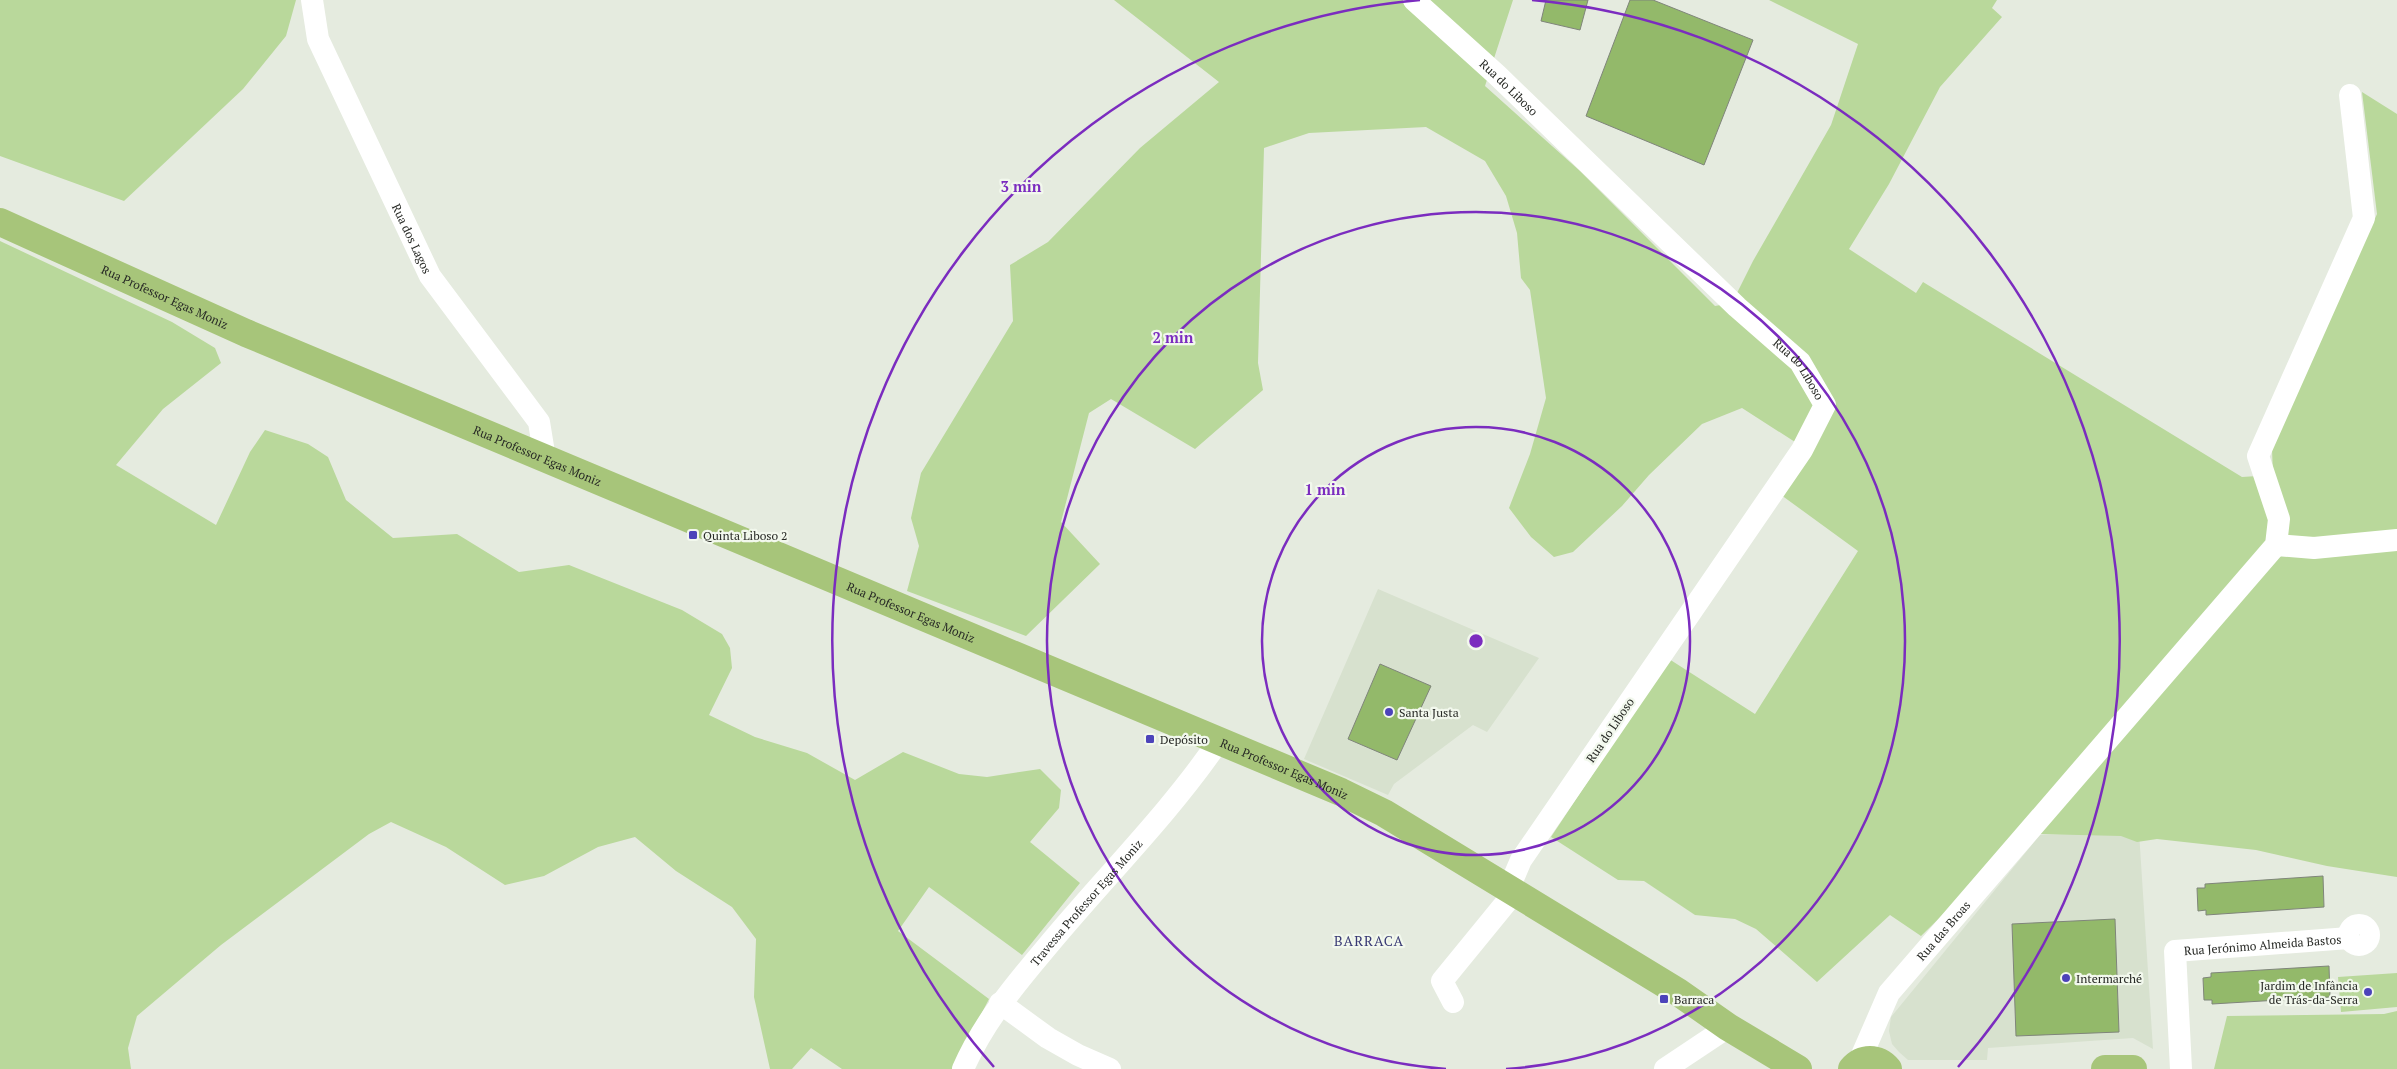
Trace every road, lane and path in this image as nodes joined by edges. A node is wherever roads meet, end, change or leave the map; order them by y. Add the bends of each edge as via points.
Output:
1 (312, 0) edge
2 (1414, 0) edge
3 (2350, 95) dead end
4 (0, 222) edge
5 (545, 459) junction
6 (2397, 540) edge
7 (2276, 545) junction
8 (1218, 742) junction
9 (1509, 888) junction
10 (2349, 938) dead end
11 (1453, 1002) dead end
12 (1000, 1003) junction
13 (1728, 1027) junction
14 (1873, 1028) junction
15 (1798, 1067) edge
16 (1851, 1067) edge
17 (1888, 1068) edge
18 (963, 1069) edge
19 (1110, 1069) edge
20 (1665, 1069) edge
21 (2105, 1069) edge
22 (2133, 1069) edge
23 (2181, 1069) edge

1 - 5 street, Rua dos Lagos via 318,39 430,276 538,422
2 - 9 street, Rua do Liboso via 1497,75 1737,307 1800,362 1825,405 1802,450 1521,860
3 - 7 street via 2364,218 2258,456 2279,519
4 - 5 main road, Rua Professor Egas Moniz via 246,333
5 - 8 main road, Rua Professor Egas Moniz
6 - 7 street via 2314,548
7 - 14 street, Rua das Broas via 1890,993
8 - 9 main road, Rua Professor Egas Moniz via 1384,813
8 - 12 street, Travessa Professor Egas Moniz via 1195,776
9 - 11 street via 1509,899 1442,981
9 - 13 main road, Rua Professor Egas Moniz via 1678,992
10 - 23 street, Rua Jerónimo Almeida Bastos via 2175,951
12 - 18 street, Travessa Professor Egas Moniz
12 - 19 street via 1048,1038
13 - 15 main road, Rua Professor Egas Moniz
13 - 20 street
14 - 16 street, Rua das Broas
14 - 17 street via 1874,1041
16 - 17 main road via 1873,1060
21 - 22 main road

